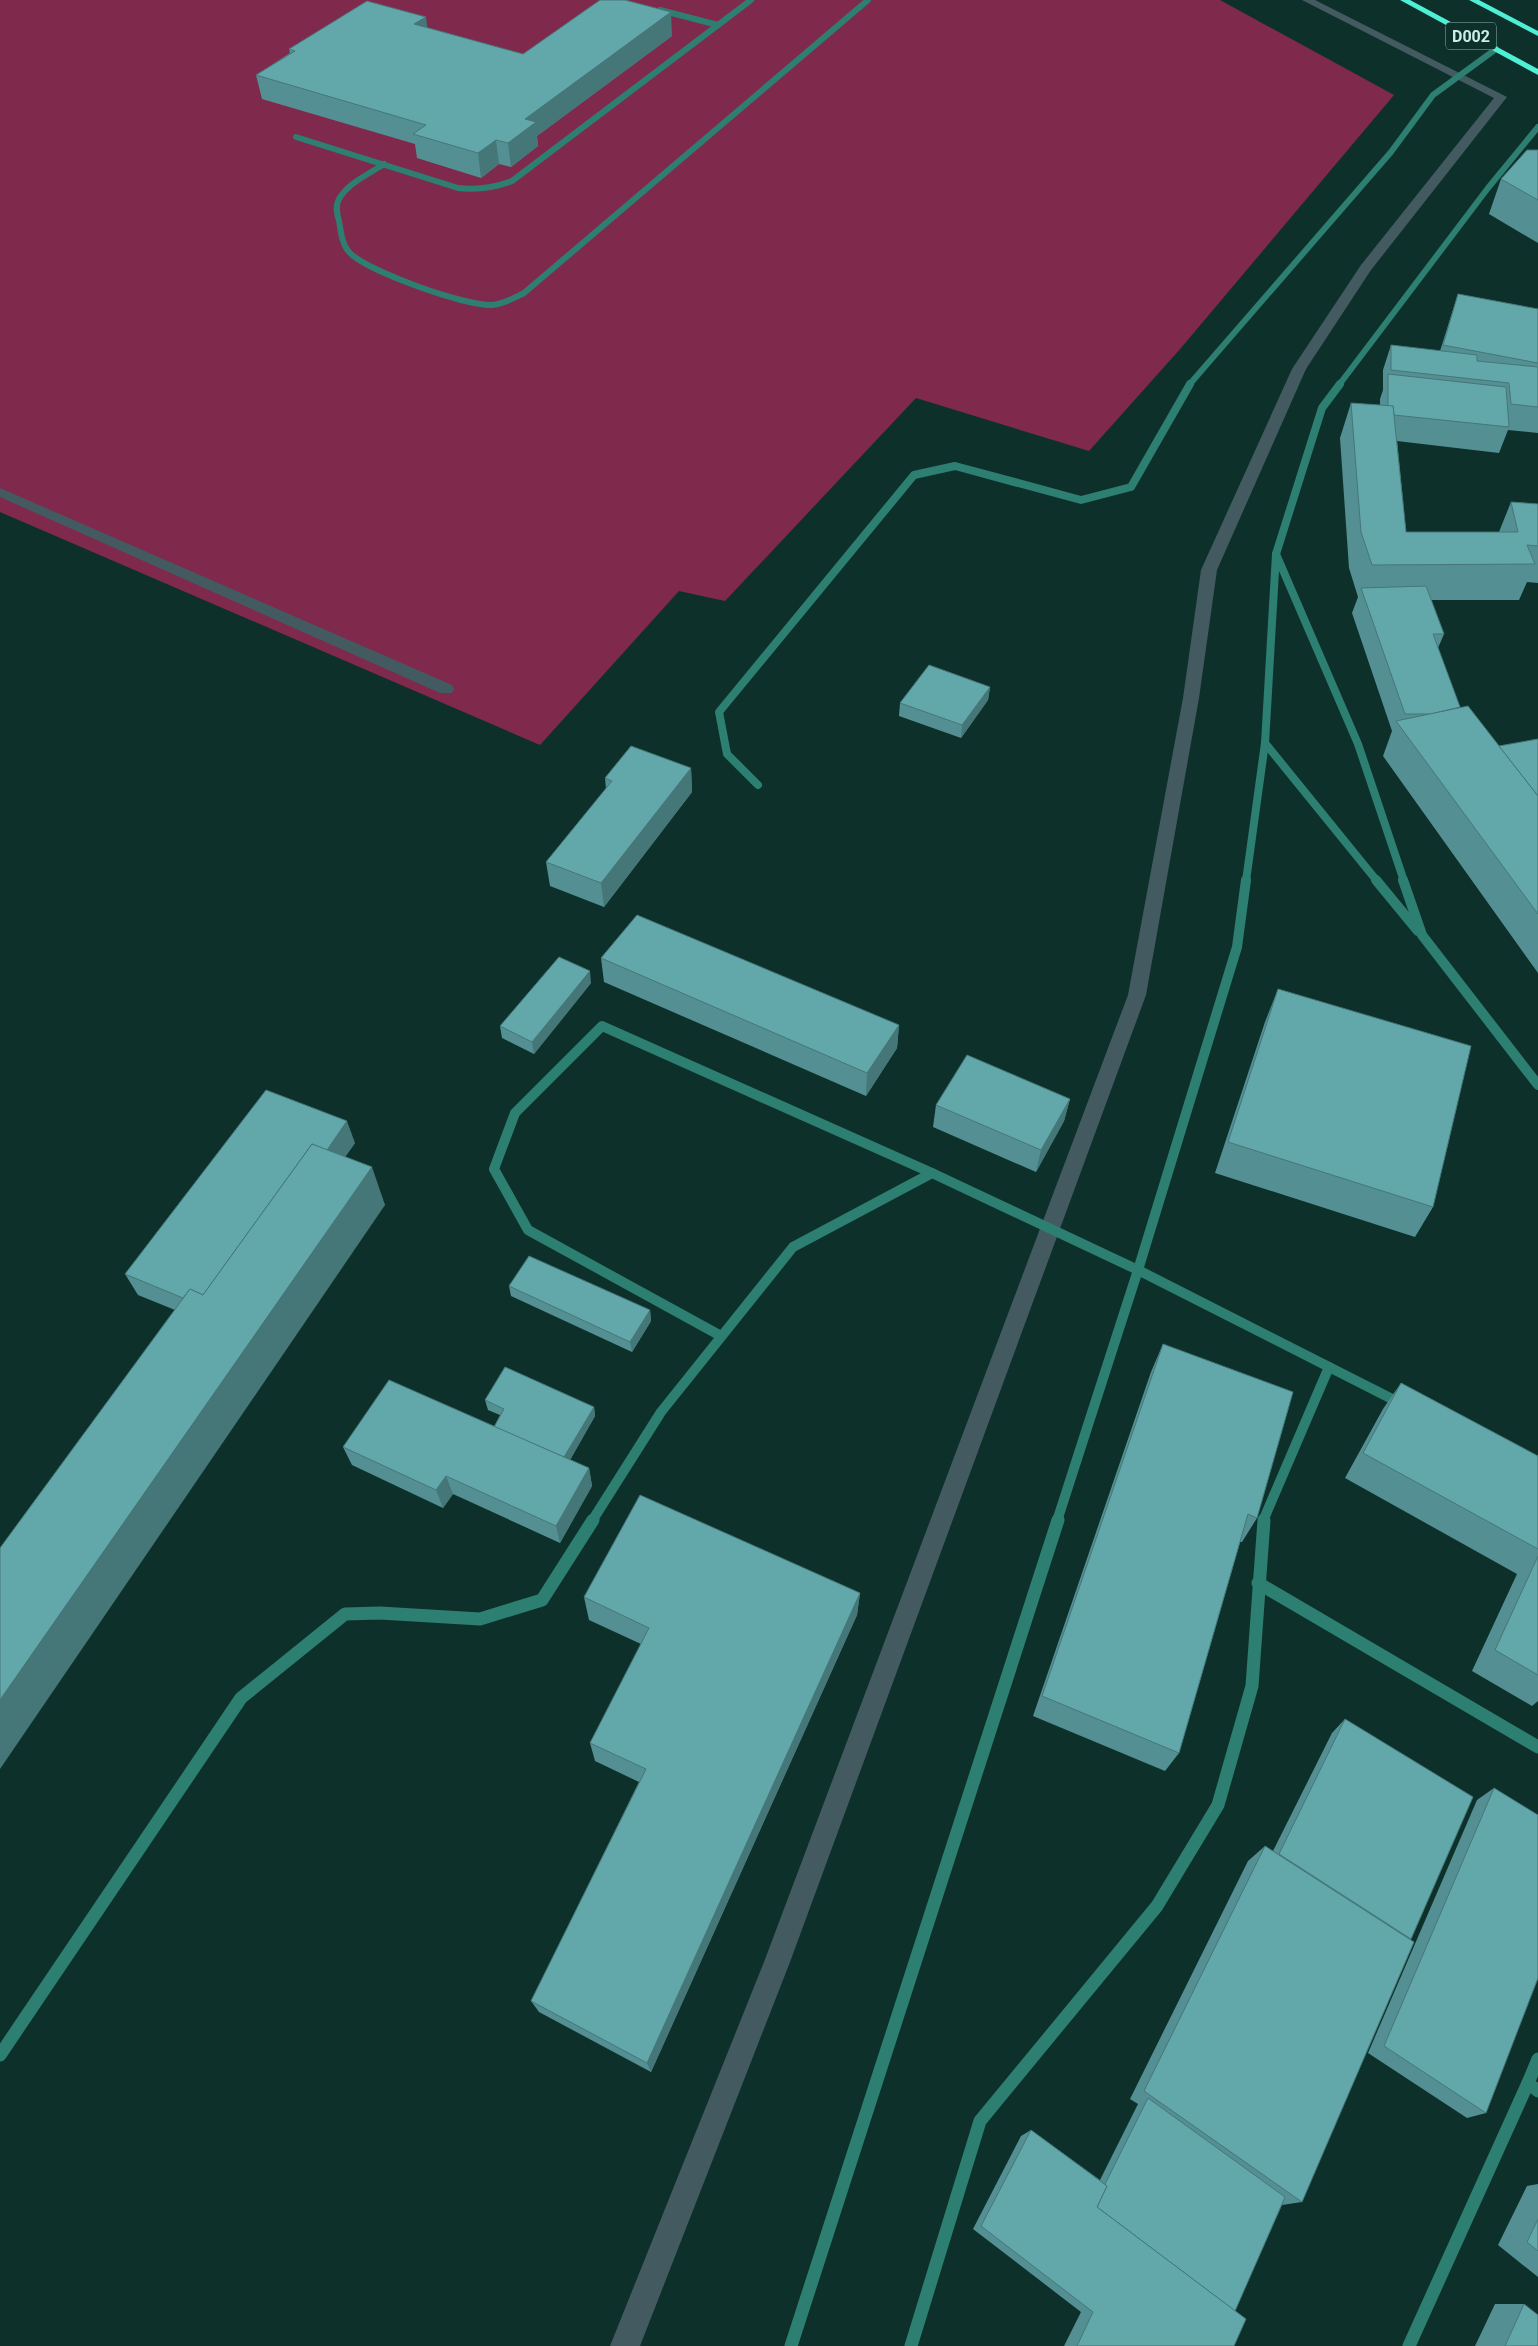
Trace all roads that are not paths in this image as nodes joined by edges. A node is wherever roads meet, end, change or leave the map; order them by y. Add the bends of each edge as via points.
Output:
1 (751, 0) edge
2 (868, 0) edge
3 (1404, 0) edge
4 (1473, 0) edge
5 (654, 9) edge
6 (718, 25) junction
7 (1538, 34) edge
8 (1496, 49) junction
9 (1538, 72) edge
10 (1538, 127) edge
11 (296, 137) dead end
12 (384, 164) junction
13 (1276, 554) junction
14 (1266, 743) junction
15 (758, 785) dead end
16 (1422, 936) junction
17 (1538, 1085) edge
18 (932, 1173) junction
19 (1138, 1270) junction
20 (721, 1336) junction
21 (1329, 1367) junction
22 (1416, 1412) edge
23 (1258, 1583) junction
24 (1538, 1747) edge
25 (0, 2055) edge
26 (1538, 2059) edge
27 (1533, 2087) edge
28 (791, 2346) edge
29 (911, 2346) edge
30 (1409, 2346) edge

1 - 6 street
2 - 12 street via 524,293 508,301 490,305 467,301 376,270 359,262 350,253 343,242 336,205 341,195
3 - 8 highway, D002
4 - 7 highway, D002
5 - 6 street
6 - 12 street via 512,181 495,188 458,188
8 - 9 highway, D002
8 - 15 street via 1433,95 1391,152 1190,383 1131,487 1081,500 955,466 914,475 719,712 727,754
10 - 13 street via 1322,408
11 - 12 street
13 - 14 street
13 - 16 street via 1358,744
14 - 16 street
14 - 19 street via 1237,947
16 - 17 street
18 - 19 street
18 - 20 street via 793,1246
18 - 20 street via 602,1026 515,1113 494,1169 528,1230
19 - 21 street
19 - 28 street
20 - 25 street via 661,1412 542,1600 480,1619 345,1614 241,1698
21 - 22 street
21 - 23 street via 1262,1524
23 - 24 street
23 - 29 street via 1252,1686 1218,1805 1157,1906 980,2121
26 - 27 street
27 - 30 street

